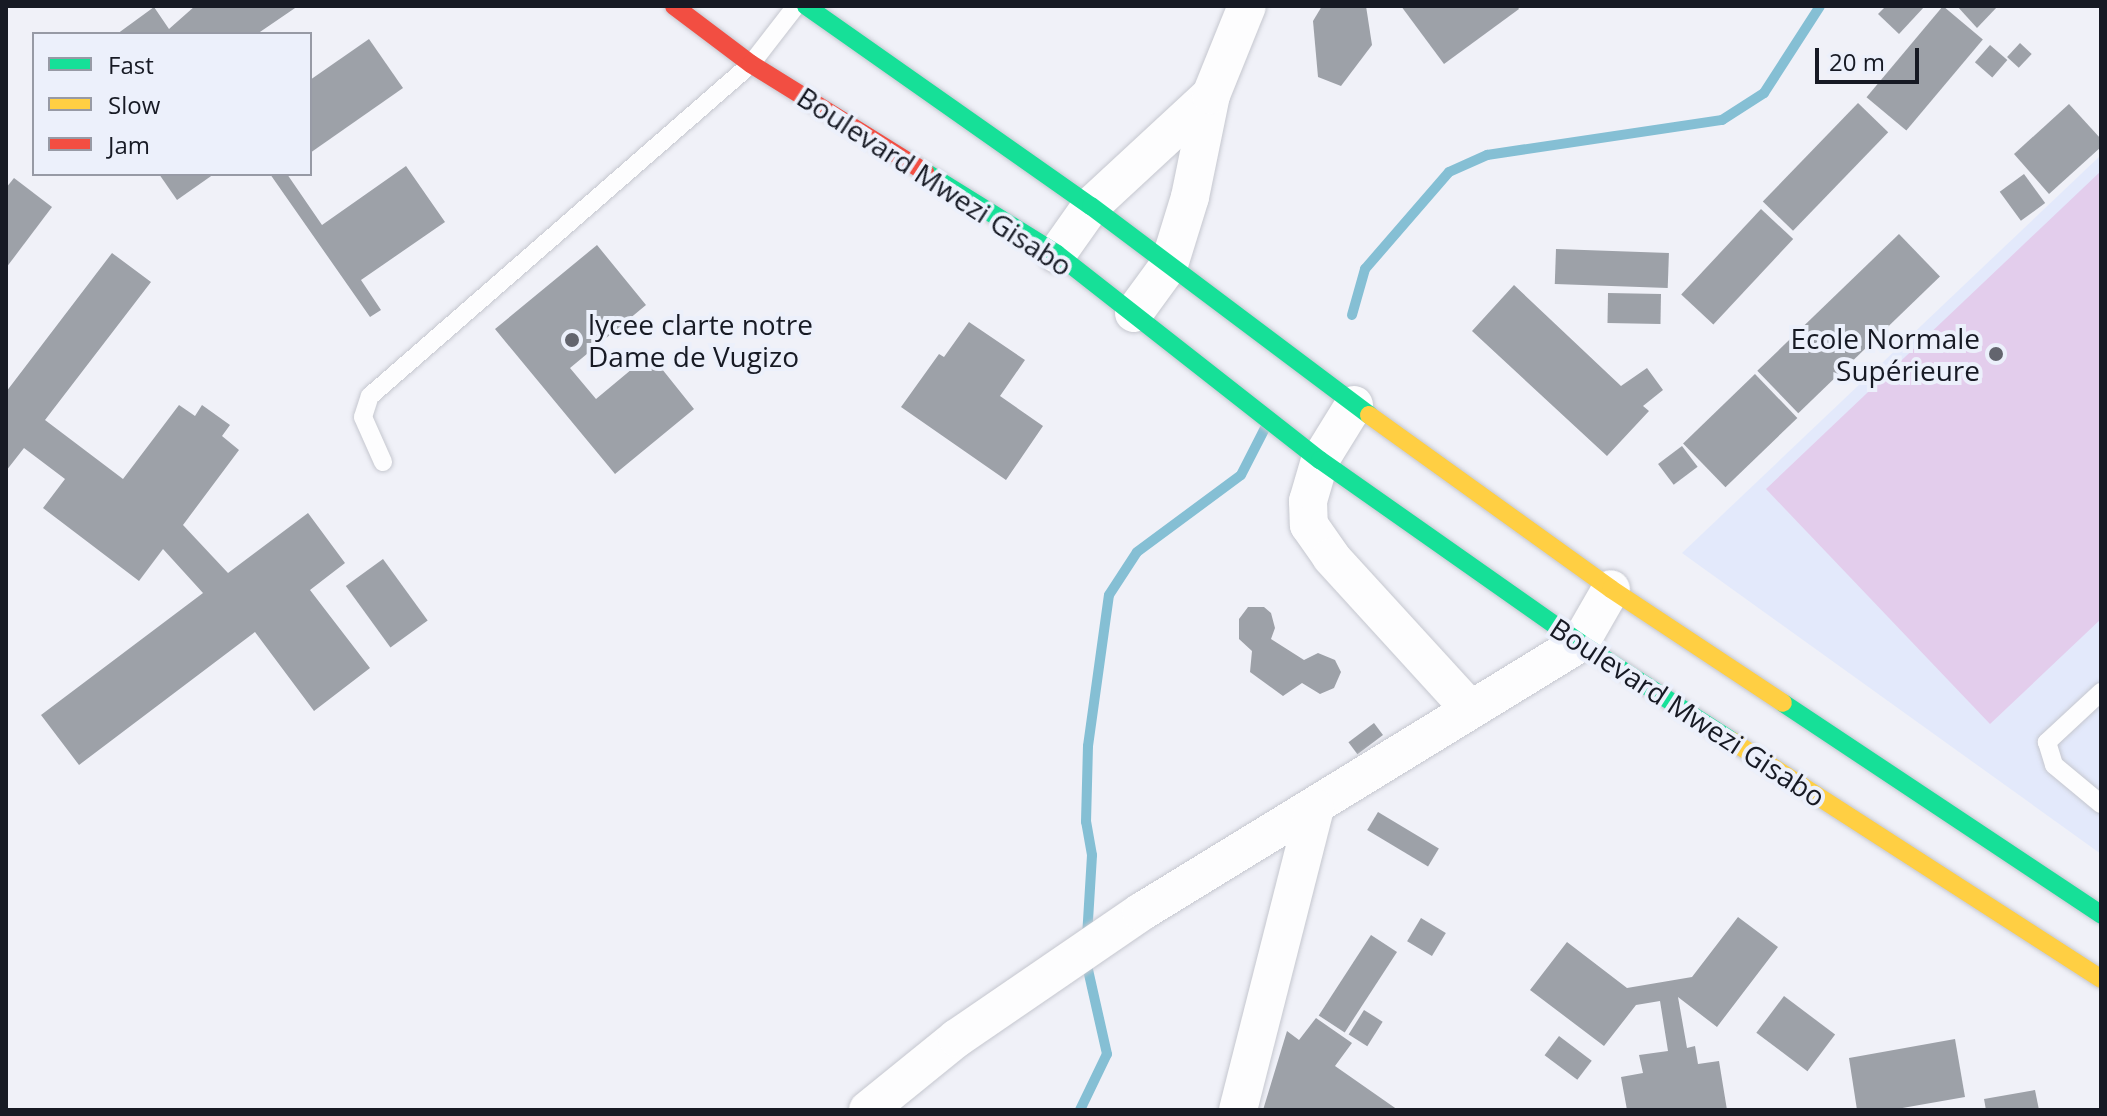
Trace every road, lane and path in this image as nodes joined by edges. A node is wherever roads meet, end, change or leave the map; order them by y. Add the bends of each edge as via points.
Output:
1 (674, 6) edge
2 (796, 6) edge
3 (806, 6) edge
4 (1247, 6) edge
5 (751, 64) junction
6 (1211, 95) junction
7 (1091, 206) junction
8 (1057, 254) junction
9 (1169, 265) junction
10 (1134, 313) junction
11 (1343, 396) junction
12 (1320, 460) junction
13 (383, 462) dead end
14 (1611, 589) junction
15 (1580, 643) junction
16 (2101, 692) edge
17 (1469, 708) junction
18 (2101, 804) edge
19 (1315, 808) junction
20 (2101, 914) edge
21 (2101, 979) edge
22 (868, 1110) edge
23 (1238, 1110) edge

1 - 5 main road, Boulevard Mwezi Gisabo
2 - 5 lane
3 - 7 main road
4 - 6 street
5 - 8 main road, Boulevard Mwezi Gisabo
5 - 13 lane via 370,396 363,417
6 - 7 street
6 - 9 street via 1190,197
7 - 8 street
7 - 9 main road
8 - 10 main road, Boulevard Mwezi Gisabo
9 - 10 street
9 - 11 main road
10 - 12 main road, Boulevard Mwezi Gisabo
11 - 12 street
11 - 14 main road
12 - 15 main road, Boulevard Mwezi Gisabo
12 - 17 street via 1307,513 1315,536
14 - 15 street
14 - 20 main road
15 - 17 street
15 - 21 main road, Boulevard Mwezi Gisabo
16 - 18 lane via 2047,742 2054,765
17 - 19 street
19 - 22 street via 1058,967 957,1038
19 - 23 street

